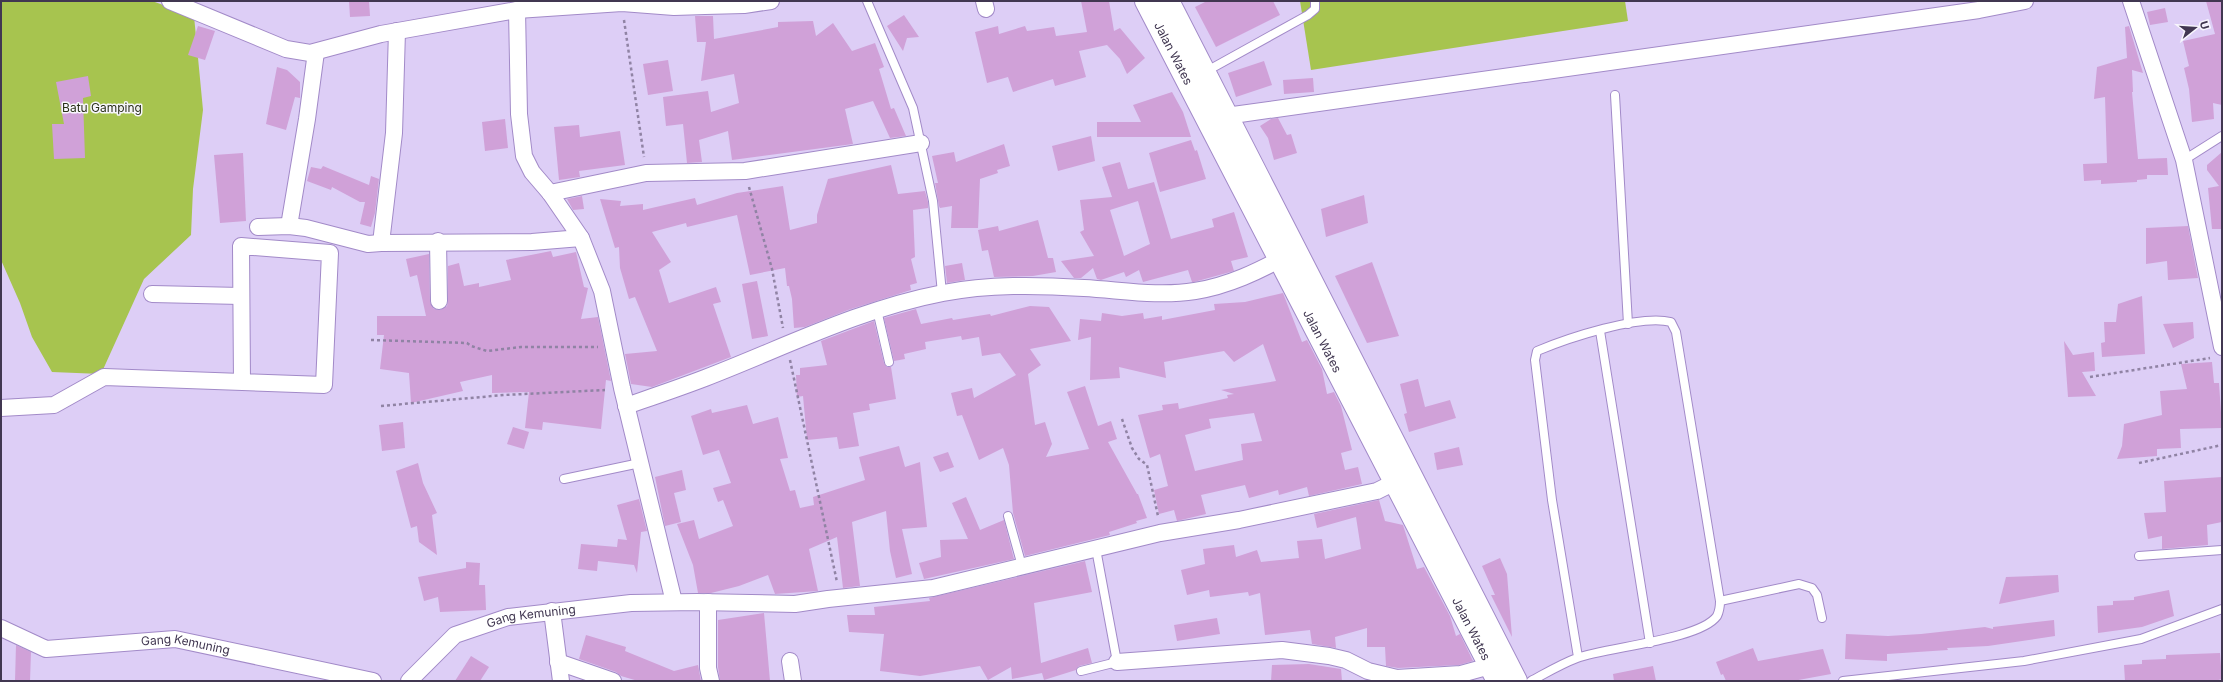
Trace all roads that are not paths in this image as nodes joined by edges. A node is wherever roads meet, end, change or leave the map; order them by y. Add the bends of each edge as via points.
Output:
1 (170, 1) edge
2 (771, 1) edge
3 (867, 1) edge
4 (1146, 1) edge
5 (1168, 1) edge
6 (1315, 1) edge
7 (2025, 1) edge
8 (2131, 1) edge
9 (517, 10) junction
10 (397, 31) junction
11 (316, 52) junction
12 (1205, 72) junction
13 (1615, 95) dead end
14 (1226, 116) junction
15 (2222, 136) edge
16 (921, 143) junction
17 (2184, 160) junction
18 (550, 193) junction
19 (289, 226) junction
20 (258, 227) dead end
21 (581, 238) junction
22 (438, 242) junction
23 (381, 243) junction
24 (1288, 255) junction
25 (942, 293) junction
26 (152, 294) dead end
27 (241, 296) junction
28 (438, 301) dead end
29 (877, 310) junction
30 (1628, 324) junction
31 (1600, 331) junction
32 (2220, 344) edge
33 (889, 362) dead end
34 (242, 382) junction
35 (626, 406) junction
36 (1, 408) edge
37 (640, 463) junction
38 (564, 480) dead end
39 (1395, 482) junction
40 (1008, 516) dead end
41 (1096, 549) junction
42 (2222, 550) edge
43 (2138, 556) dead end
44 (1022, 566) junction
45 (1720, 601) junction
46 (674, 602) junction
47 (708, 602) junction
48 (2222, 609) edge
49 (552, 611) junction
50 (1822, 618) dead end
51 (1, 628) edge
52 (1650, 643) junction
53 (1578, 658) junction
54 (790, 661) dead end
55 (558, 662) junction
56 (1117, 662) junction
57 (1081, 671) dead end
58 (1494, 673) edge
59 (373, 681) edge
60 (409, 681) edge
61 (561, 681) edge
62 (613, 681) edge
63 (711, 681) edge
64 (793, 681) edge
65 (1516, 681) edge
66 (1531, 681) edge
67 (1843, 681) edge

1 - 11 street via 286,49
2 - 9 street via 744,5 674,7 622,4
3 - 16 lane via 914,108
4 - 24 highway, Jalan Wates
5 - 12 highway, Jalan Wates
6 - 12 lane via 1314,9 1308,14
7 - 14 street via 1979,10
8 - 17 street
9 - 10 street
9 - 18 street via 518,114 523,150 526,163
10 - 11 street via 365,37
10 - 23 street via 394,133
11 - 19 street
12 - 14 highway, Jalan Wates
13 - 30 lane
14 - 24 highway, Jalan Wates
15 - 17 lane
16 - 18 street via 744,171 646,173
16 - 25 lane via 933,201
17 - 32 street
18 - 21 street
19 - 20 street
19 - 23 street via 368,244
21 - 22 street via 532,242
21 - 35 street via 602,291
22 - 23 street
22 - 28 street
24 - 25 street via 1256,272 1225,284 1170,294 990,285
24 - 39 highway, Jalan Wates
24 - 65 highway, Jalan Wates
25 - 29 street
26 - 27 street
27 - 34 street
27 - 34 street via 241,246 330,253 324,385
29 - 33 lane
29 - 35 street via 705,378
30 - 31 lane
30 - 45 lane via 1660,319 1671,322 1676,332
31 - 52 lane
31 - 53 lane via 1537,350 1535,360 1552,500
34 - 36 street via 104,377 54,405
35 - 37 street
37 - 38 lane
37 - 46 street
39 - 41 street, Gang Kemuning via 1377,492 1160,533
39 - 58 highway, Jalan Wates
40 - 44 lane
41 - 44 street, Gang Kemuning
41 - 56 lane
42 - 43 lane
44 - 47 street, Gang Kemuning via 933,588 795,604
45 - 50 lane via 1799,584 1812,588
45 - 52 lane via 1717,616 1707,624
46 - 47 street, Gang Kemuning
46 - 49 street, Gang Kemuning via 631,603
47 - 63 street via 708,668
48 - 67 lane via 2141,639 2024,662
49 - 55 street
49 - 60 street, Gang Kemuning via 508,617 455,635
51 - 59 street, Gang Kemuning via 46,649 175,639
52 - 53 lane
53 - 66 lane
54 - 64 street
55 - 61 street
55 - 62 street
56 - 57 lane
56 - 58 street via 1282,650 1346,660 1368,671 1397,678

